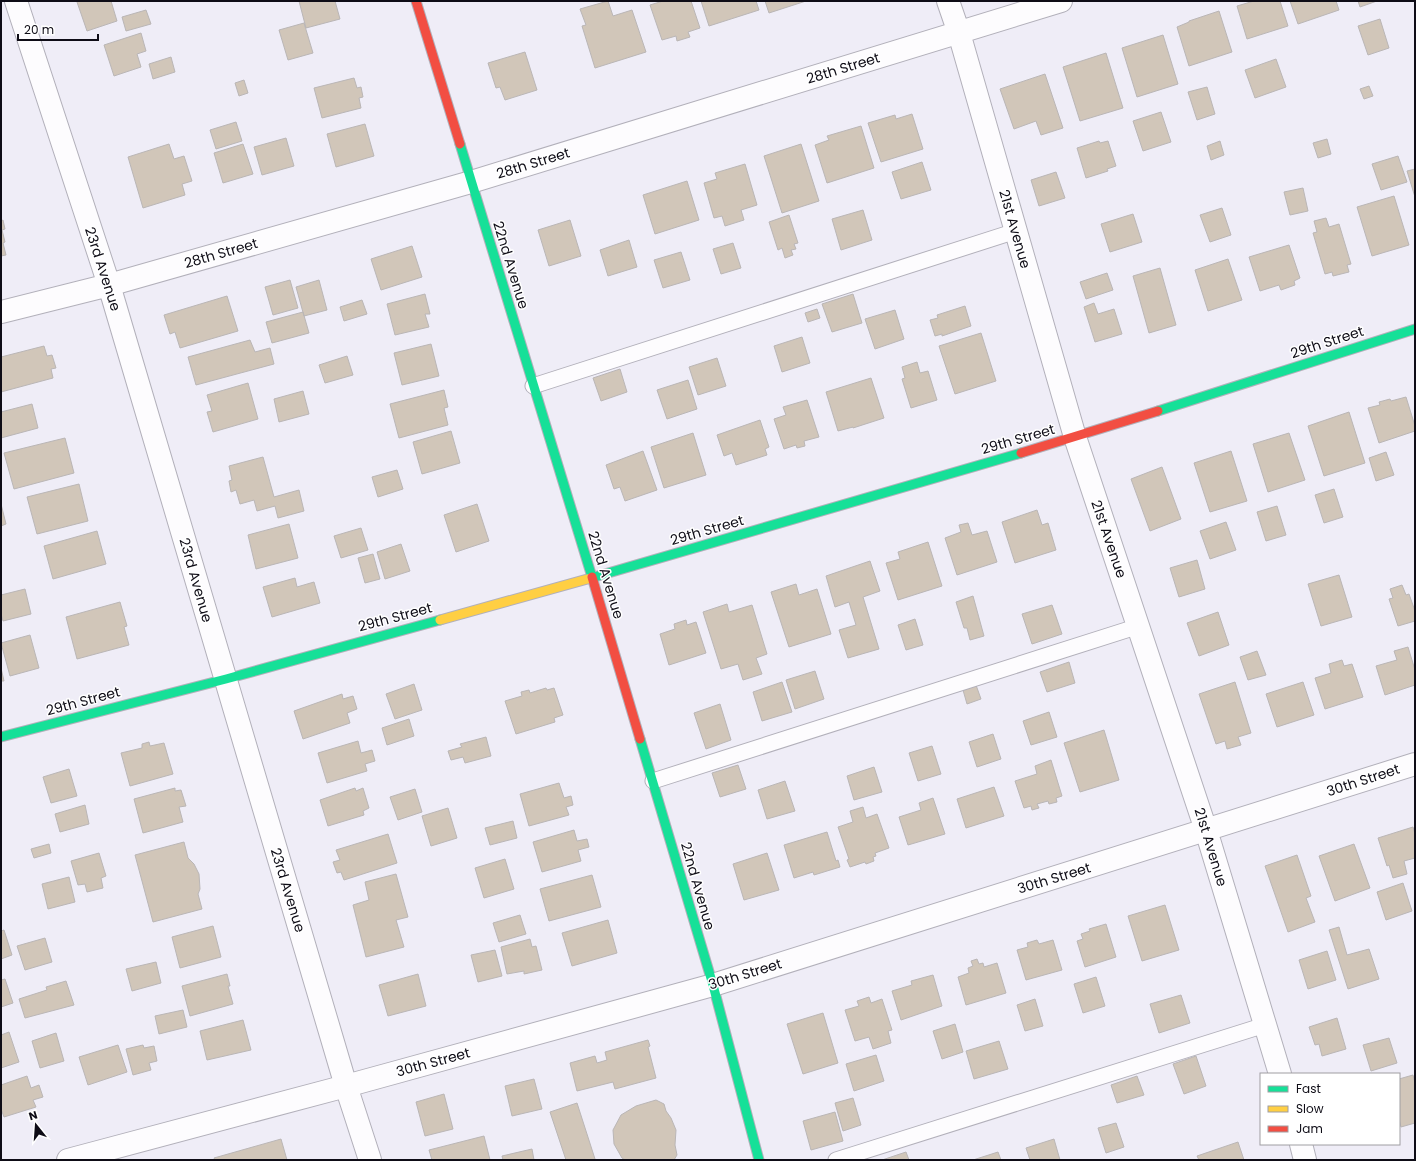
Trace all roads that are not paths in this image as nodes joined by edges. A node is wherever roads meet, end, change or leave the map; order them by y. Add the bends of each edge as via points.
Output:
1 (16, 1) edge
2 (416, 1) edge
3 (948, 1) edge
4 (1061, 1) edge
5 (959, 33) junction
6 (471, 182) junction
7 (1016, 231) junction
8 (109, 285) junction
9 (1, 312) edge
10 (1415, 329) edge
11 (534, 386) junction
12 (1075, 437) junction
13 (592, 578) junction
14 (1139, 626) junction
15 (226, 679) junction
16 (1, 737) edge
17 (1415, 764) edge
18 (653, 781) junction
19 (1206, 830) junction
20 (713, 985) junction
21 (1265, 1025) junction
22 (1280, 1073) edge
23 (346, 1086) junction
24 (1301, 1145) edge
25 (68, 1160) edge
26 (370, 1160) edge
27 (759, 1160) edge
28 (836, 1160) edge
29 (1305, 1160) edge

1 - 8 street, 23rd Avenue
2 - 6 street, 22nd Avenue
3 - 5 street, 21st Avenue
4 - 5 street, 28th Street
5 - 6 street, 28th Street
5 - 7 street, 21st Avenue
6 - 8 street, 28th Street
6 - 11 street, 22nd Avenue
7 - 11 lane
7 - 12 street, 21st Avenue
8 - 9 street, 28th Street
8 - 15 street, 23rd Avenue
10 - 12 street, 29th Street
11 - 13 street, 22nd Avenue
12 - 13 street, 29th Street
12 - 14 street, 21st Avenue
13 - 15 street, 29th Street
13 - 18 street, 22nd Avenue
14 - 18 lane
14 - 19 street, 21st Avenue
15 - 16 street, 29th Street
15 - 23 street, 23rd Avenue
17 - 19 street, 30th Street
18 - 20 street, 22nd Avenue
19 - 20 street, 30th Street
19 - 21 street, 21st Avenue
20 - 23 street, 30th Street
20 - 27 street, 22nd Avenue
21 - 22 street, 21st Avenue
21 - 28 lane
23 - 25 street, 30th Street
23 - 26 street, 23rd Avenue
24 - 29 street

